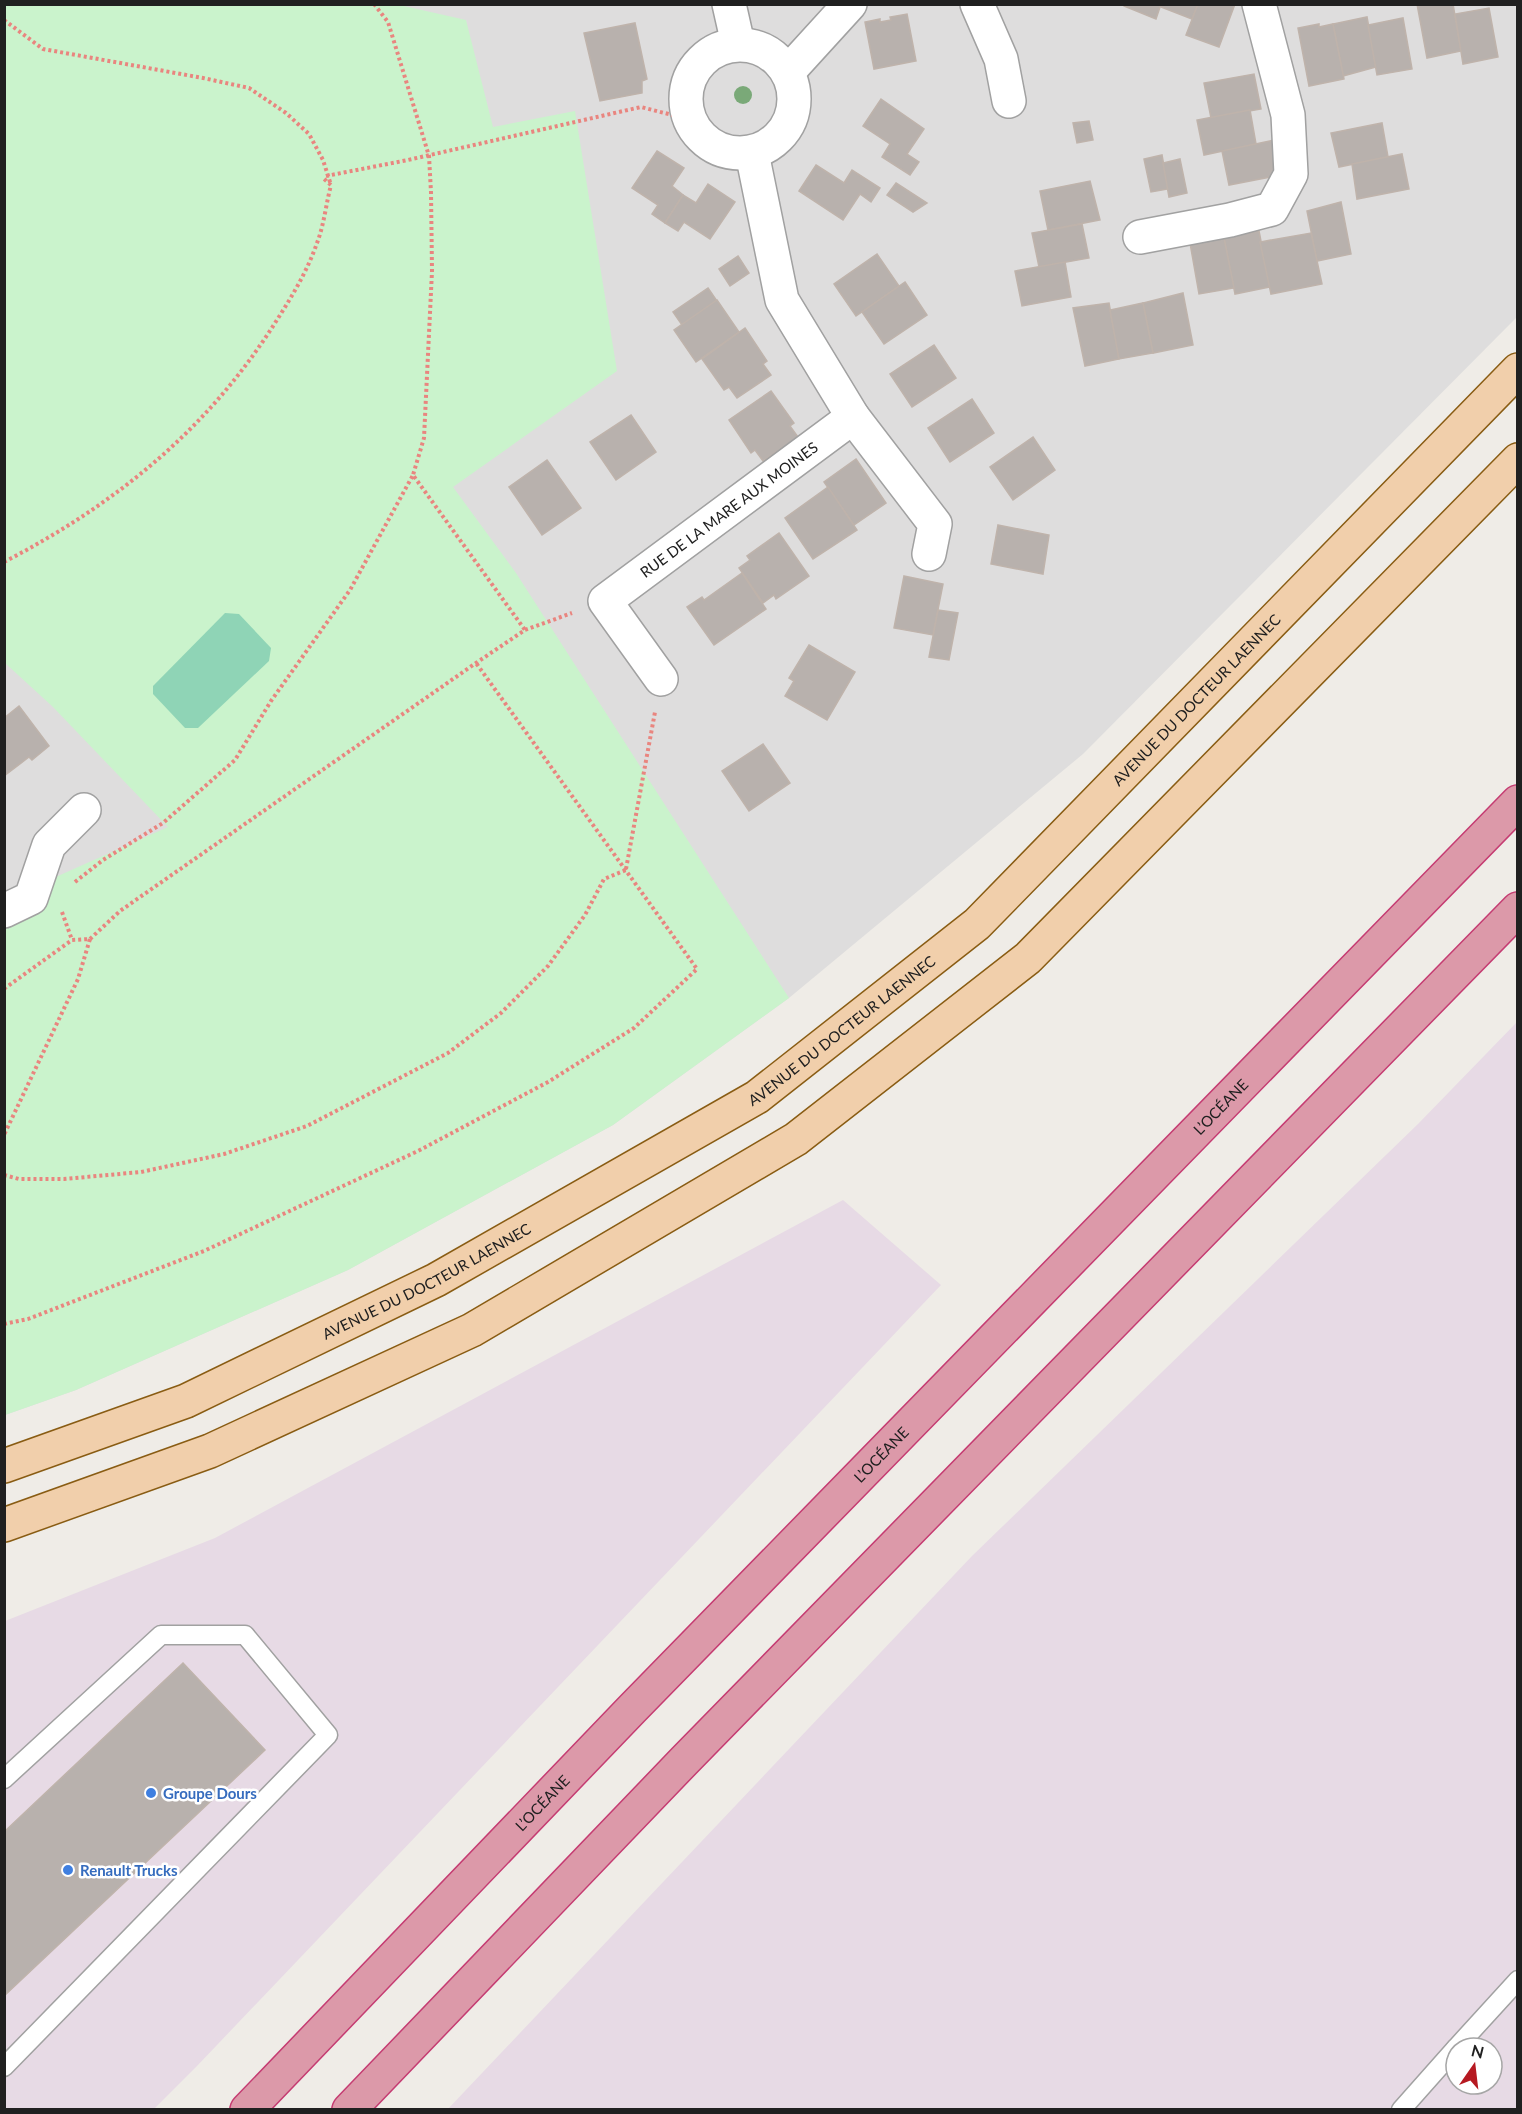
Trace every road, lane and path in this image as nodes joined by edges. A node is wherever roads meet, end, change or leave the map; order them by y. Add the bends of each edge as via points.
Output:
1 (374, 4) edge
2 (729, 4) edge
3 (850, 4) edge
4 (976, 4) edge
5 (1262, 5) edge
6 (4, 20) edge
7 (738, 44) junction
8 (788, 72) junction
9 (1009, 101) dead end
10 (688, 119) junction
11 (752, 153) junction
12 (429, 156) junction
13 (331, 185) junction
14 (1140, 237) dead end
15 (1518, 370) edge
16 (853, 417) junction
17 (1518, 460) edge
18 (412, 475) junction
19 (929, 554) dead end
20 (4, 562) edge
21 (605, 601) junction
22 (525, 630) junction
23 (476, 663) junction
24 (661, 679) joint
25 (1518, 802) edge
26 (84, 810) dead end
27 (626, 870) junction
28 (70, 890) dead end
29 (60, 907) dead end
30 (1518, 909) edge
31 (4, 911) edge
32 (90, 939) junction
33 (72, 940) junction
34 (4, 988) edge
35 (4, 1135) edge
36 (4, 1175) edge
37 (4, 1324) edge
38 (4, 1466) edge
39 (4, 1525) edge
40 (4, 1779) edge
41 (1518, 1980) edge
42 (1467, 2036) edge
43 (1444, 2061) edge
44 (4, 2067) edge
45 (247, 2109) edge
46 (349, 2109) edge
47 (1401, 2109) edge

1 - 12 path via 388,22
2 - 7 street
3 - 8 street
4 - 9 street via 1001,59
5 - 14 street via 1288,115 1291,174 1272,209
6 - 13 path via 43,49 249,88 309,134
7 - 8 street via 757,47 773,56
7 - 10 street via 708,54 694,68 684,100
8 - 11 street via 794,90 793,113 785,131 772,144
10 - 11 street via 698,135 713,147 733,154
10 - 12 path via 641,107
11 - 16 street via 782,300
12 - 13 path via 322,177
12 - 18 path via 432,272 425,427
13 - 20 path via 317,243 295,291 253,357 212,408 171,450 123,489 80,519
15 - 38 main road, AVENUE DU DOCTEUR LAENNEC via 977,924 757,1097 436,1280 186,1401
16 - 19 street via 935,524
16 - 21 street, RUE DE LA MARE AUX MOINES
17 - 39 main road via 1028,958 796,1139 472,1330 210,1451
18 - 22 path
18 - 28 path via 350,590 271,701 235,760 164,823 103,860
21 - 22 path
21 - 24 street
22 - 23 path
23 - 27 path
23 - 32 path via 120,911
24 - 27 path
25 - 45 highway, L’OCÉANE
26 - 31 street via 49,845 31,898
27 - 36 path via 603,879 585,915 548,966 501,1013 448,1053 307,1126 224,1154 141,1172 64,1179
27 - 37 path via 697,969 634,1028 548,1082 418,1151 204,1251 28,1319
29 - 33 path
30 - 46 highway
32 - 33 path
32 - 35 path via 78,979
33 - 34 path
40 - 44 lane via 161,1635 245,1635 328,1735
41 - 42 lane
43 - 47 lane

